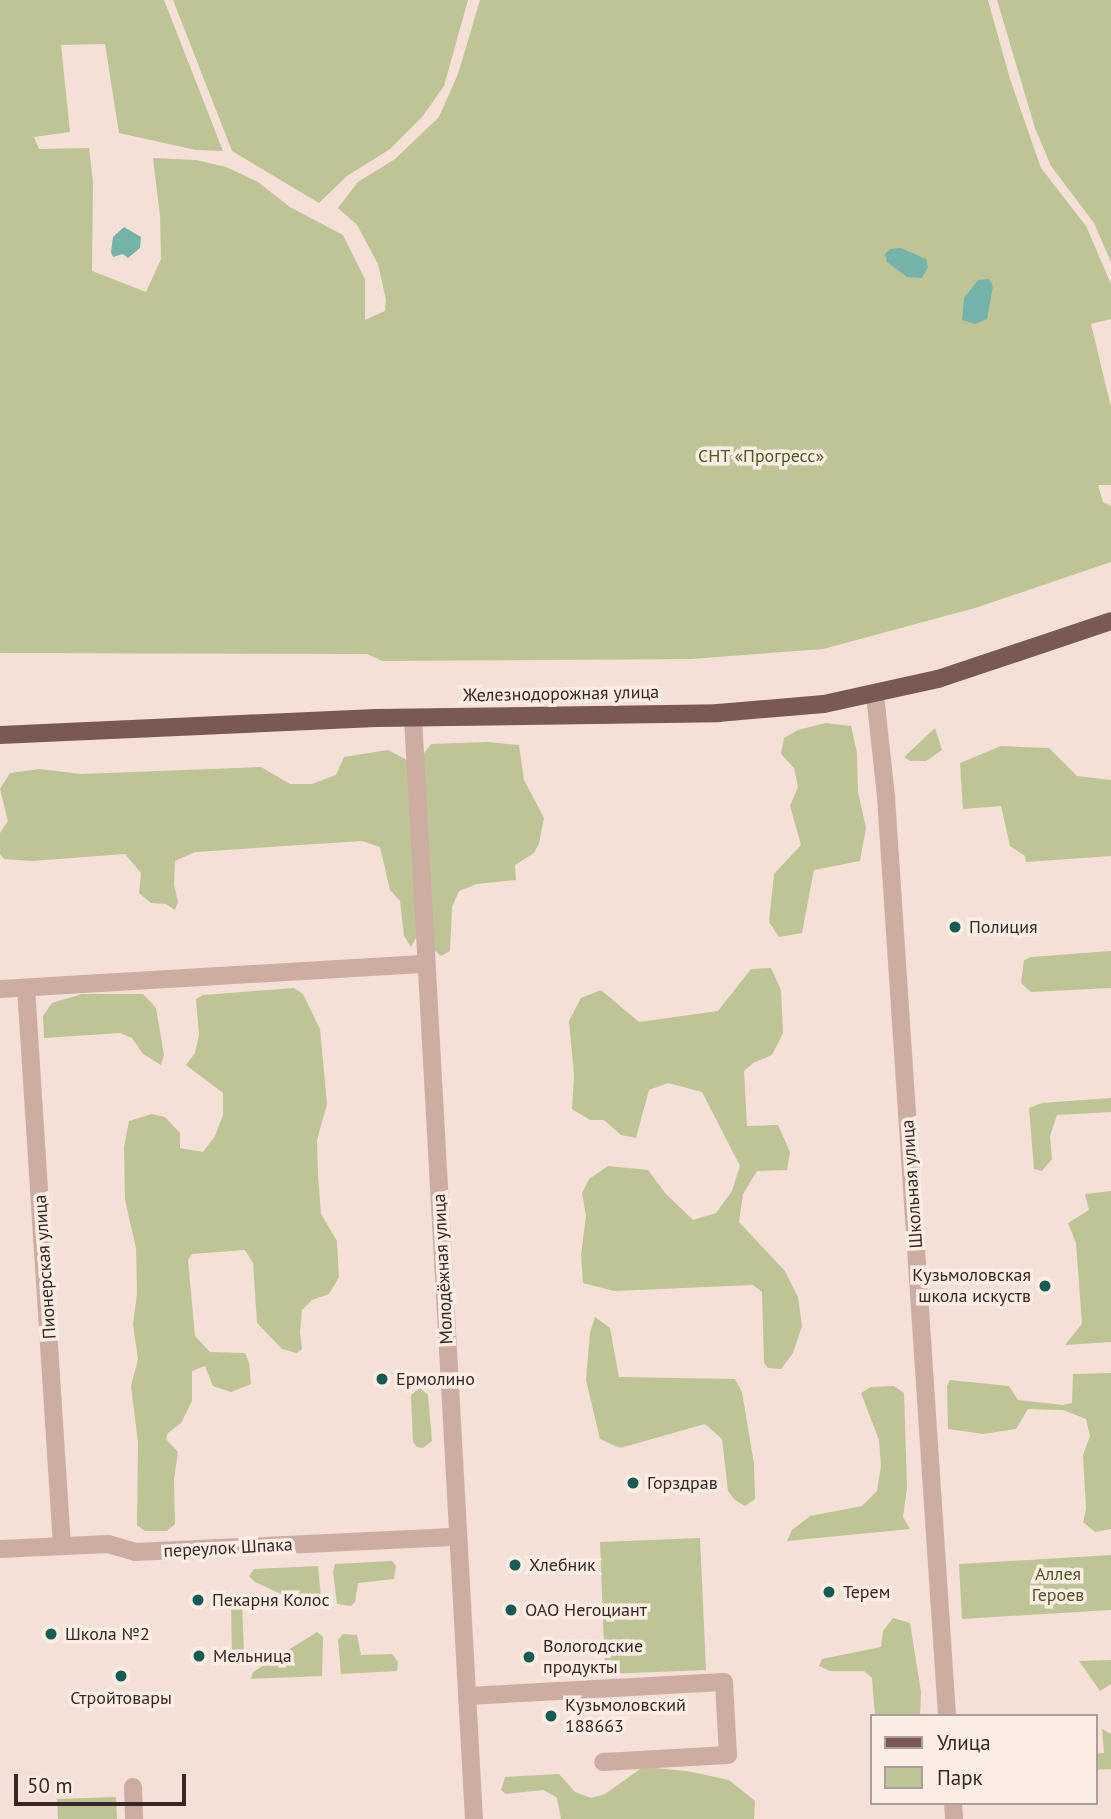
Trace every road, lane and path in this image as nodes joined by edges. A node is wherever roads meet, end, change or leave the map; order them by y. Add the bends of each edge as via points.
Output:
1 (1111, 621) edge
2 (875, 695) junction
3 (413, 718) junction
4 (0, 736) edge
5 (426, 964) junction
6 (26, 988) junction
7 (0, 989) edge
8 (458, 1538) junction
9 (62, 1546) junction
10 (0, 1549) edge
11 (467, 1696) junction
12 (947, 1714) edge
13 (603, 1762) dead end
14 (133, 1787) dead end
15 (134, 1819) edge
16 (474, 1819) edge

1 - 2 main road, Железнодорожная улица via 938,679
2 - 3 main road, Железнодорожная улица via 718,713
2 - 12 street, Школьная улица via 886,797
3 - 4 main road, Железнодорожная улица
3 - 5 street, Молодёжная улица
5 - 6 street
5 - 8 street, Молодёжная улица
6 - 7 street
6 - 9 street, Пионерская улица
8 - 9 street, переулок Шпака via 136,1552 108,1544
8 - 11 street, Молодёжная улица
9 - 10 street, переулок Шпака
11 - 13 street via 724,1682 728,1755
11 - 16 street, Молодёжная улица
14 - 15 street

